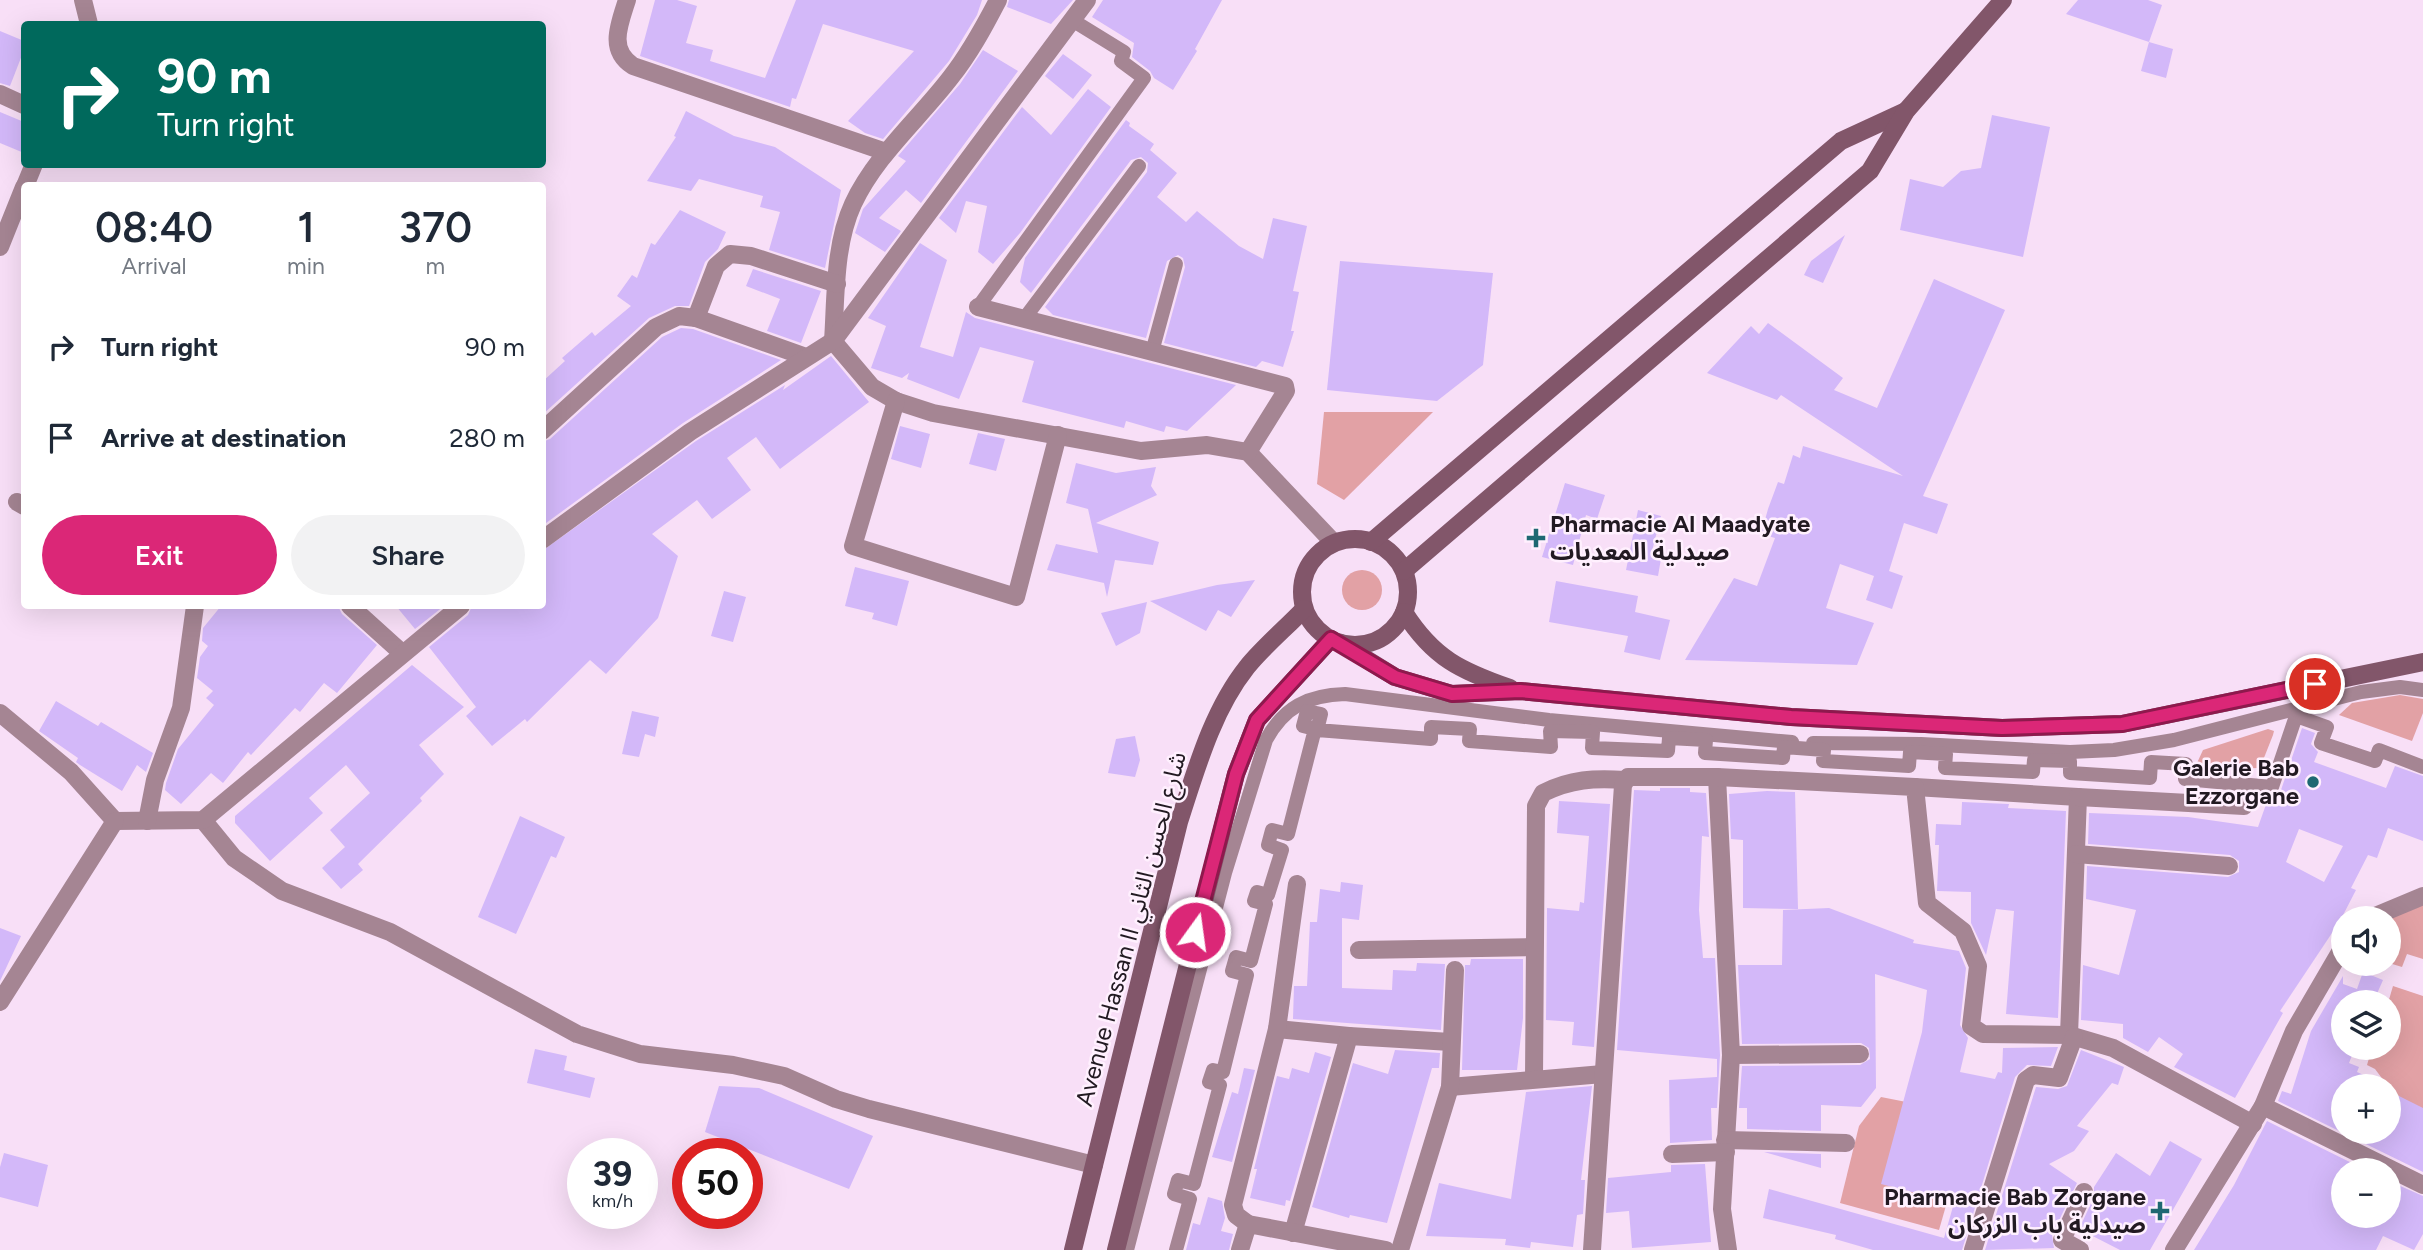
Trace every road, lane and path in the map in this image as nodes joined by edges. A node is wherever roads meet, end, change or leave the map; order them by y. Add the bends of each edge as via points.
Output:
1 (83, 0) edge
2 (626, 0) edge
3 (998, 0) edge
4 (1087, 0) edge
5 (2003, 0) edge
6 (1072, 20) junction
7 (88, 21) edge
8 (0, 94) edge
9 (21, 104) edge
10 (1906, 111) junction
11 (886, 152) junction
12 (1139, 166) dead end
13 (21, 196) edge
14 (0, 247) edge
15 (1176, 264) dead end
16 (837, 284) junction
17 (978, 307) joint
18 (696, 318) junction
19 (1024, 318) junction
20 (833, 341) junction
21 (1152, 352) junction
22 (806, 357) junction
23 (896, 401) junction
24 (546, 427) edge
25 (1058, 435) junction
26 (1248, 452) junction
27 (546, 537) edge
28 (1371, 542) junction
29 (1334, 543) junction
30 (1404, 571) junction
31 (195, 609) edge
32 (353, 609) edge
33 (457, 609) edge
34 (1304, 609) junction
35 (1404, 612) junction
36 (1336, 641) junction
37 (402, 653) junction
38 (2423, 662) edge
39 (2423, 690) edge
40 (1520, 691) junction
41 (0, 713) edge
42 (2423, 767) edge
43 (1717, 777) junction
44 (1625, 780) junction
45 (1915, 787) junction
46 (2078, 797) junction
47 (2244, 806) dead end
48 (203, 820) junction
49 (115, 821) junction
50 (147, 821) junction
51 (2076, 854) junction
52 (2229, 866) dead end
53 (1297, 884) dead end
54 (2423, 896) edge
55 (2399, 906) edge
56 (1534, 947) junction
57 (1359, 950) dead end
58 (2331, 968) edge
59 (1455, 970) dead end
60 (7, 977) edge
61 (0, 1002) edge
62 (1277, 1029) junction
63 (1349, 1036) junction
64 (2071, 1036) junction
65 (1451, 1042) junction
66 (1860, 1054) dead end
67 (1731, 1055) junction
68 (1603, 1074) junction
69 (1534, 1078) junction
70 (1450, 1087) junction
71 (2263, 1106) junction
72 (2253, 1124) junction
73 (1846, 1143) dead end
74 (1725, 1146) junction
75 (1672, 1154) dead end
76 (1094, 1165) junction
77 (2423, 1185) edge
78 (2084, 1192) dead end
79 (1248, 1224) junction
80 (1293, 1233) junction
81 (1073, 1250) edge
82 (1116, 1250) edge
83 (1127, 1250) edge
84 (1176, 1250) edge
85 (1240, 1250) edge
86 (1386, 1250) edge
87 (1400, 1250) edge
88 (1591, 1250) edge
89 (1728, 1250) edge
90 (1973, 1250) edge
91 (2080, 1250) edge
92 (2174, 1250) edge

1 - 7 street
2 - 11 street via 617,45 621,58 633,66
3 - 11 street via 950,78
4 - 6 street
5 - 10 main road
6 - 17 street via 1124,52 1121,61 1144,78
6 - 20 street
8 - 9 street
10 - 28 main road via 1841,141
10 - 30 main road via 1870,172
11 - 16 street via 853,204
12 - 19 street
13 - 14 street
15 - 21 street
16 - 18 street via 751,256 730,254 716,266
16 - 20 street
17 - 19 street
18 - 22 street
18 - 24 street via 678,316 656,327
19 - 21 street
20 - 22 street
20 - 23 street via 872,387
21 - 26 street via 1285,386
22 - 27 street via 690,432
23 - 25 street via 971,421
23 - 25 street via 853,546 1016,597
25 - 26 street via 1141,451 1207,445
26 - 29 street
28 - 29 main road via 1352,539
28 - 30 main road via 1390,553
29 - 34 main road via 1306,570
30 - 35 main road via 1408,599
31 - 50 street via 181,708 155,780
32 - 37 street
33 - 37 street
34 - 36 main road via 1315,626
34 - 76 main road, Avenue Hassan II شارع الحسن الثاني via 1247,668 1201,754 1179,822
35 - 36 main road via 1385,636 1356,645
35 - 40 main road via 1418,635 1464,672
36 - 40 main road via 1395,677 1452,694
36 - 82 main road via 1257,720 1236,774
37 - 48 street
38 - 40 main road via 2122,724 2073,728 1791,717
39 - 83 street via 2400,687 2361,692 2174,740 2070,752 1752,740 1345,694 1311,697 1277,722 1266,740 1225,873
41 - 49 street via 71,772
42 - 84 street via 2379,750 2375,761 2321,743 2327,727 2296,716 2272,788 2185,779 2186,764 2151,762 2150,778 2070,773 2070,761 2034,761 2033,772 1945,768 1946,754 1910,752 1909,766 1823,761 1824,750 1784,747 1783,758 1705,753 1706,740 1670,738 1668,751 1592,748 1593,732 1550,731 1551,747 1469,741 1470,729 1431,727 1431,739 1329,731 1317,730 1321,715 1307,711 1303,726 1315,729 1288,834 1272,830 1268,845 1282,849 1268,895 1257,892 1254,901 1266,904 1251,961 1236,957 1232,971 1247,975 1223,1072 1213,1070 1209,1082 1220,1085 1194,1184 1178,1180 1174,1194 1190,1199
43 - 44 street via 1633,776
43 - 45 street
43 - 67 street
44 - 56 street via 1585,778 1543,793 1536,806
44 - 68 street
45 - 46 street
45 - 64 street via 1927,903 1963,931 1978,966 1971,1026 1983,1034
46 - 47 street
46 - 51 street
48 - 50 street
48 - 76 street via 234,858 282,891 390,932 577,1034 640,1054 784,1076 836,1100
49 - 50 street
49 - 60 street
51 - 52 street
51 - 64 street
53 - 62 street
54 - 55 street
56 - 57 street
56 - 69 street
58 - 71 street via 2294,1031
59 - 65 street
60 - 61 street
62 - 63 street
62 - 79 street via 1233,1205 1236,1215
63 - 65 street
63 - 80 street
64 - 72 street via 2140,1060
64 - 90 street via 2059,1078 2033,1076 2026,1080
65 - 70 street
66 - 67 street
67 - 74 street
68 - 69 street
68 - 88 street
69 - 70 street
70 - 87 street
71 - 72 street
71 - 77 street
72 - 92 street
73 - 74 street
74 - 75 street
74 - 89 street via 1722,1209
76 - 81 main road, Avenue Hassan II شارع الحسن الثاني
78 - 91 street via 2062,1240
79 - 80 street
79 - 85 street
80 - 86 street

